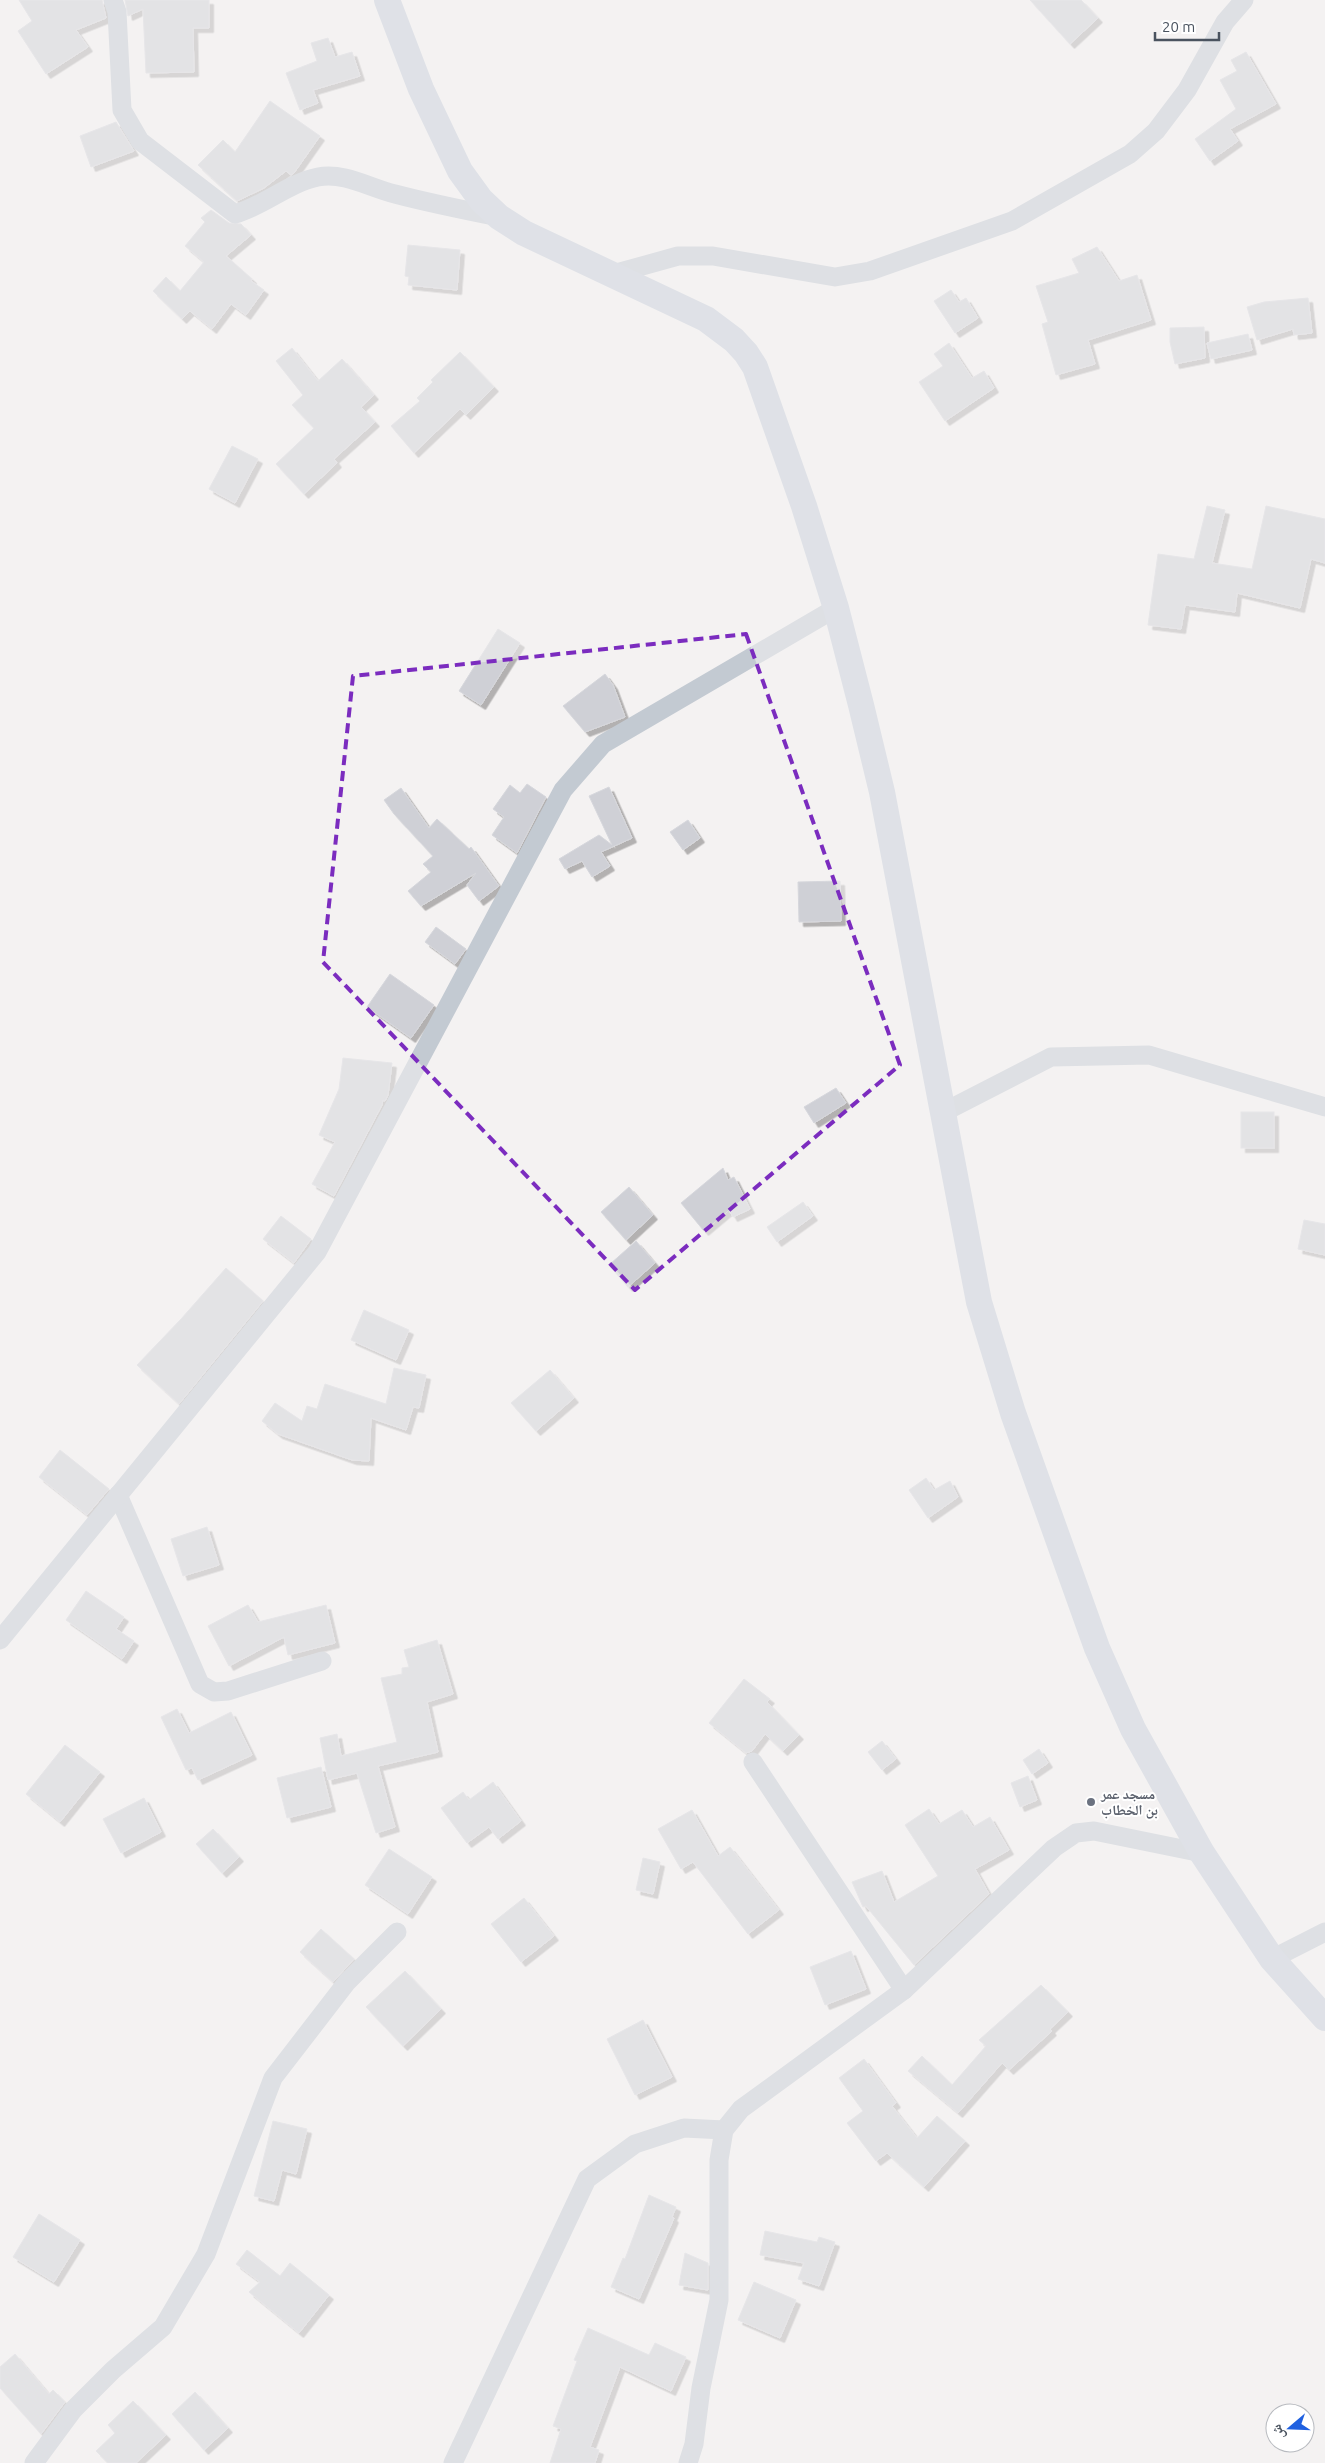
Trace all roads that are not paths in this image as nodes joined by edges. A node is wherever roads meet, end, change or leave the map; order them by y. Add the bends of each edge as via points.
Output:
1 (113, 0) edge
2 (387, 0) edge
3 (1244, 0) edge
4 (499, 217) junction
5 (613, 274) junction
6 (836, 608) junction
7 (1325, 1108) edge
8 (944, 1112) junction
9 (118, 1495) junction
10 (0, 1640) edge
11 (322, 1661) dead end
12 (753, 1762) dead end
13 (1202, 1852) junction
14 (397, 1932) dead end
15 (1325, 1932) edge
16 (1272, 1958) junction
17 (904, 1990) junction
18 (1325, 2018) edge
19 (724, 2130) junction
20 (34, 2463) edge
21 (453, 2463) edge
22 (688, 2463) edge

1 - 4 street via 117,12 122,110 140,141 235,214 303,181 338,177 393,194
2 - 4 main road via 420,89 460,171 481,200
3 - 5 street via 1225,22 1187,90 1156,131 1130,154 1012,221 870,271 835,277 713,256 678,256
4 - 5 main road via 524,233
5 - 6 main road via 706,319 746,353 765,392
6 - 8 main road via 882,792
6 - 9 street via 603,744 563,790 317,1252
7 - 8 street via 1149,1055 1051,1057
8 - 13 main road via 979,1302 1017,1422 1097,1648 1119,1700
9 - 10 street
9 - 11 street via 200,1684 214,1692 228,1691
12 - 17 street
13 - 16 main road
13 - 17 street via 1094,1831 1076,1832 1054,1848
14 - 20 street via 347,1982 273,2078 206,2254 162,2327 73,2410
15 - 16 street
16 - 18 main road
17 - 19 street via 741,2109
19 - 21 street via 684,2128 635,2144 586,2179
19 - 22 street via 719,2160 719,2300

